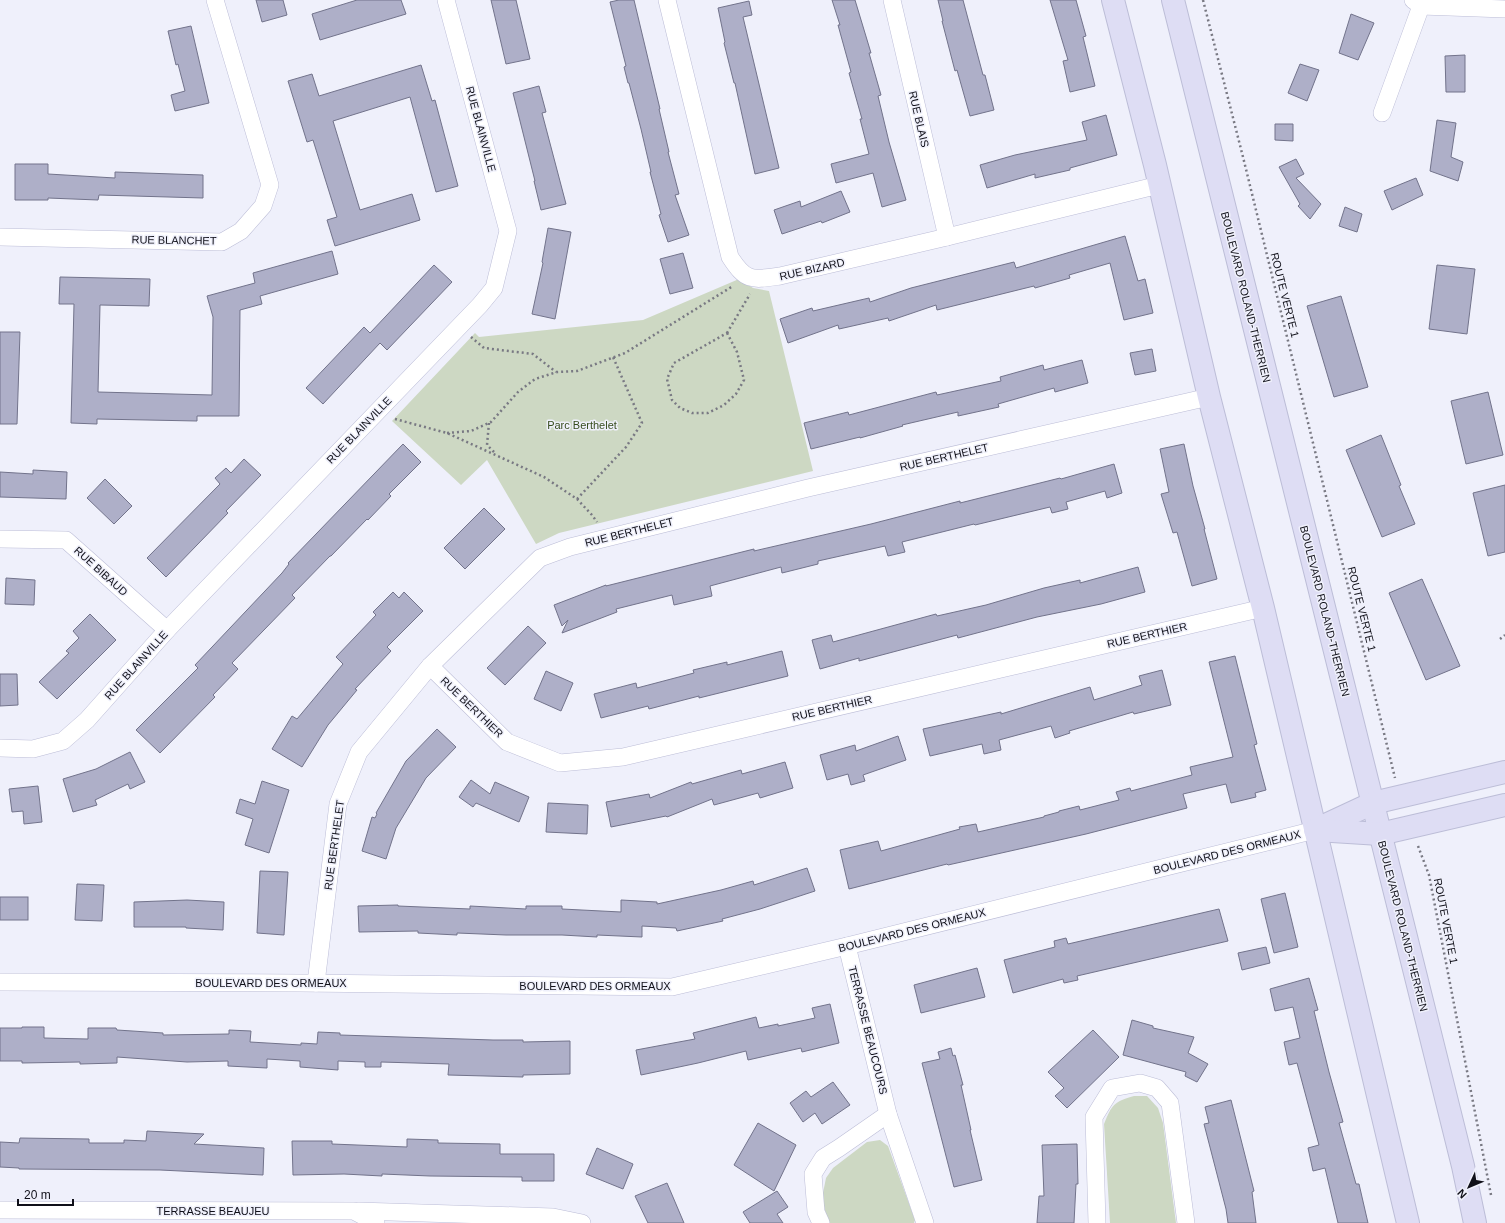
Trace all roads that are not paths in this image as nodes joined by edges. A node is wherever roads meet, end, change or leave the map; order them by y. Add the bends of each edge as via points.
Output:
1 (215, 0) edge
2 (446, 0) edge
3 (667, 0) edge
4 (892, 0) edge
5 (1113, 0) edge
6 (1173, 0) edge
7 (1417, 3) edge
8 (1505, 9) edge
9 (1382, 113) dead end
10 (1159, 185) junction
11 (0, 237) edge
12 (947, 237) junction
13 (1209, 397) junction
14 (0, 539) edge
15 (1263, 608) junction
16 (167, 630) junction
17 (430, 666) junction
18 (0, 748) edge
19 (1505, 772) edge
20 (1373, 803) junction
21 (1505, 805) edge
22 (1315, 830) junction
23 (1380, 834) junction
24 (847, 946) junction
25 (0, 982) edge
26 (316, 983) junction
27 (888, 1114) junction
28 (0, 1210) edge
29 (354, 1211) junction
30 (376, 1223) edge
31 (582, 1223) edge
32 (821, 1223) edge
33 (925, 1223) edge
34 (1097, 1223) edge
35 (1186, 1223) edge
36 (1408, 1223) edge
37 (1475, 1223) edge

1 - 11 street, RUE BLANCHET via 270,185 263,206 241,231 222,242
2 - 16 street, RUE BLAINVILLE via 508,231 494,288 459,328
3 - 12 street, RUE BIZARD via 730,257 738,269 753,278 780,276
4 - 12 street, RUE BLAIS
5 - 10 main road
6 - 20 main road, BOULEVARD ROLAND-THERRIEN
7 - 8 street
7 - 9 street
10 - 12 street, RUE BIZARD
10 - 13 main road
13 - 15 main road
13 - 17 street, RUE BERTHELET via 808,488 570,547 540,558
14 - 16 street, RUE BIBAUD via 66,540
15 - 17 street, RUE BERTHIER via 623,757 560,763 507,742
15 - 22 main road
16 - 18 street, RUE BLAINVILLE via 87,720 63,741 33,749
17 - 26 street, RUE BERTHELET via 359,752 338,804
19 - 20 main road, BOULEVARD DES ORMEAUX
20 - 22 main road, BOULEVARD DES ORMEAUX
20 - 23 main road, BOULEVARD ROLAND-THERRIEN
21 - 23 main road, BOULEVARD DES ORMEAUX
22 - 23 main road, BOULEVARD DES ORMEAUX
22 - 24 street, BOULEVARD DES ORMEAUX
22 - 36 main road
23 - 37 main road, BOULEVARD ROLAND-THERRIEN
24 - 26 street, BOULEVARD DES ORMEAUX via 672,987
24 - 27 street, TERRASSE BEAUCOURS
25 - 26 street, BOULEVARD DES ORMEAUX
27 - 32 street via 823,1158 813,1174 816,1212
27 - 33 street, TERRASSE BEAUCOURS
28 - 29 street, TERRASSE BEAUJEU
29 - 30 street, TERRASSE BEAUJEU
29 - 31 street, TERRASSE BEAUJEU via 553,1217
34 - 35 street via 1094,1117 1112,1088 1140,1083 1157,1088 1170,1103

